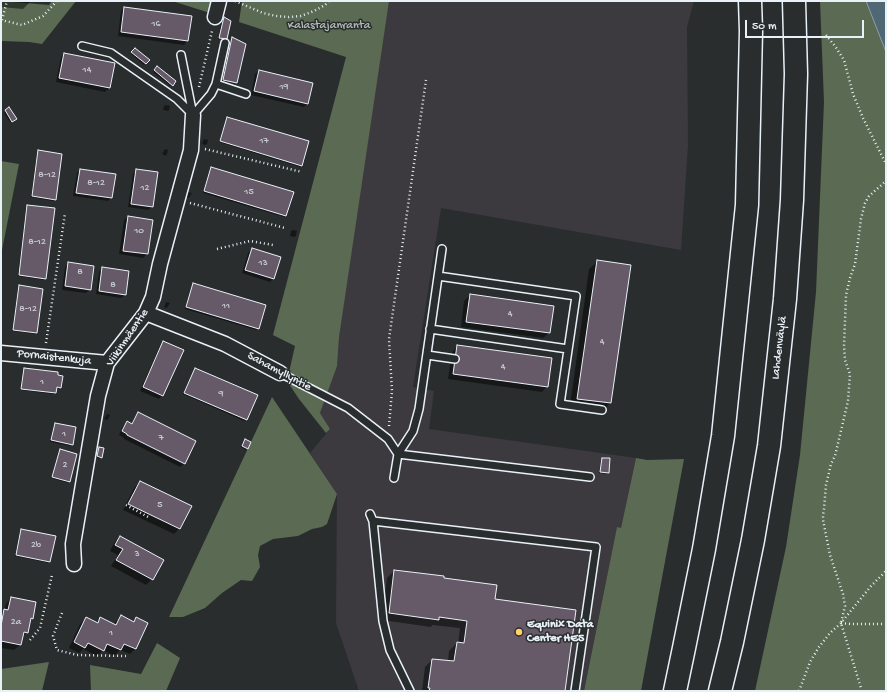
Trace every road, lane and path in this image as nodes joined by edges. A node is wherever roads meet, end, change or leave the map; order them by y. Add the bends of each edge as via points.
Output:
1 (8, 1) edge
2 (57, 1) edge
3 (219, 1) edge
4 (235, 1) edge
5 (329, 1) edge
6 (750, 1) edge
7 (794, 1) edge
8 (215, 17) joint
9 (2, 20) edge
10 (826, 35) dead end
11 (224, 43) dead end
12 (82, 46) dead end
13 (181, 55) dead end
14 (426, 80) dead end
15 (216, 84) junction
16 (246, 94) dead end
17 (193, 115) junction
18 (192, 145) junction
19 (886, 164) edge
20 (302, 172) dead end
21 (886, 181) edge
22 (177, 200) junction
23 (65, 212) dead end
24 (285, 228) dead end
25 (273, 246) dead end
26 (217, 249) dead end
27 (442, 249) dead end
28 (438, 276) junction
29 (146, 313) junction
30 (430, 329) junction
31 (568, 349) junction
32 (1, 353) edge
33 (427, 355) junction
34 (43, 357) junction
35 (456, 359) dead end
36 (108, 363) junction
37 (280, 373) joint
38 (602, 410) dead end
39 (388, 439) junction
40 (398, 454) junction
41 (590, 477) dead end
42 (394, 478) dead end
43 (126, 505) dead end
44 (370, 514) dead end
45 (150, 518) dead end
46 (373, 521) junction
47 (74, 564) dead end
48 (886, 571) edge
49 (52, 575) dead end
50 (62, 613) dead end
51 (841, 623) junction
52 (886, 624) edge
53 (30, 640) dead end
54 (126, 656) dead end
55 (410, 691) edge
56 (575, 691) edge
57 (674, 691) edge
58 (720, 691) edge
59 (799, 691) edge
60 (860, 691) edge

1 - 9 path
2 - 9 path via 42,16 22,25
3 - 8 street
4 - 5 path via 263,13 289,17 314,11
6 - 57 highway via 747,205 723,436 704,549
7 - 58 highway, Lahdenväylä via 796,82 785,299 769,446 755,532
8 - 17 path
10 - 19 path via 844,60 853,94
11 - 15 lane
12 - 17 lane via 111,54 177,99
13 - 17 lane
14 - 39 path via 389,339 392,391
15 - 16 lane
15 - 17 lane
17 - 18 street, Viikinmäentie
18 - 20 path
18 - 22 street, Viikinmäentie
21 - 51 path via 865,203 855,264 846,295 844,346 850,374 848,401 826,485 823,514 830,555 845,606
22 - 24 path
22 - 29 street, Viikinmäentie via 153,297
23 - 34 path
25 - 26 path via 250,241
27 - 28 lane
28 - 30 lane
28 - 31 lane via 576,296
29 - 36 street, Viikinmäentie
29 - 37 street, Sahamyllyntie via 226,344
30 - 31 lane
30 - 33 lane
31 - 38 lane via 560,404
32 - 34 street, Pornaistenkuja
33 - 35 lane
33 - 40 lane via 413,431
34 - 36 street, Pornaistenkuja
36 - 47 street, Viikinmäentie via 98,396 73,544
37 - 39 lane, Sahamyllyntie via 348,408
39 - 40 lane, Sahamyllyntie
40 - 41 lane
40 - 42 lane
43 - 45 path
44 - 46 lane
46 - 55 lane via 383,621 390,650
46 - 56 lane via 596,547
48 - 51 path
49 - 53 path via 40,628
50 - 54 path via 53,636 56,650 77,655
51 - 52 path
51 - 59 path via 819,647
51 - 60 path

